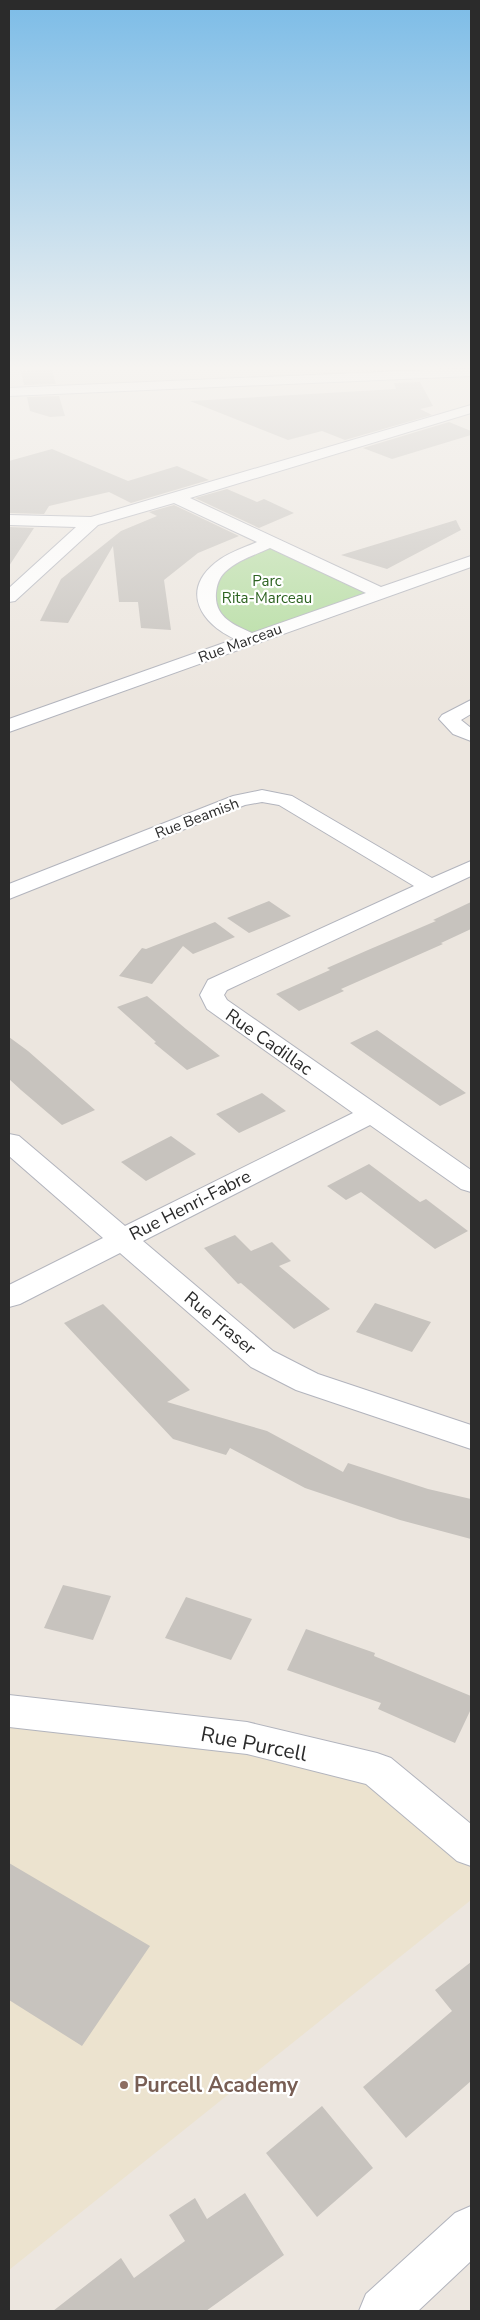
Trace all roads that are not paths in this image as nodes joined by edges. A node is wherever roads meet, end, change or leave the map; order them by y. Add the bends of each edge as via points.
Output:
1 (243, 477) edge
2 (175, 498) junction
3 (9, 520) edge
4 (92, 522) junction
5 (272, 541) junction
6 (471, 560) edge
7 (380, 593) junction
8 (9, 597) edge
9 (250, 640) junction
10 (471, 706) edge
11 (9, 726) edge
12 (471, 735) edge
13 (471, 868) edge
14 (432, 886) junction
15 (9, 892) edge
16 (371, 1114) junction
17 (9, 1142) edge
18 (471, 1182) edge
19 (122, 1240) junction
20 (9, 1297) edge
21 (471, 1437) edge
22 (9, 1711) edge
23 (471, 1848) edge
24 (471, 2229) edge
25 (383, 2311) edge

1 - 2 street
2 - 4 street
2 - 5 street
3 - 4 street
4 - 8 street
5 - 7 street
5 - 9 street via 227,562 211,576 206,589 207,604 217,620
6 - 7 street, Rue Marceau
7 - 9 street, Rue Marceau
9 - 11 street, Rue Marceau
10 - 12 street via 449,719
13 - 14 street, Rue Cadillac
14 - 15 street, Rue Beamish via 285,800 262,796 240,800
14 - 16 street, Rue Cadillac via 218,985 212,994 216,1004
16 - 18 street, Rue Cadillac
16 - 19 street, Rue Henri-Fabre
17 - 19 street, Rue Fraser
19 - 20 street, Rue Henri-Fabre
19 - 21 street, Rue Fraser via 262,1359 307,1382
22 - 23 street, Rue Purcell via 246,1738 377,1770
24 - 25 street

